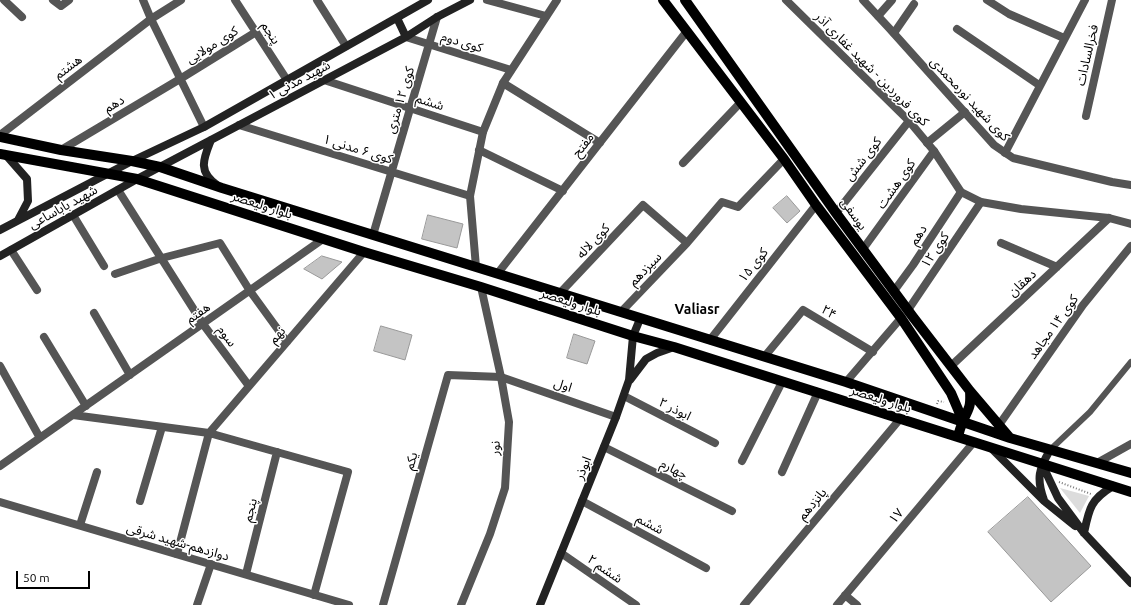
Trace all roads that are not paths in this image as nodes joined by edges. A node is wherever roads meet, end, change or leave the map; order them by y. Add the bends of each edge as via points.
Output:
1 (4, 0) edge
2 (53, 0) edge
3 (69, 0) edge
4 (142, 0) edge
5 (181, 0) edge
6 (235, 0) edge
7 (317, 0) edge
8 (470, 0) edge
9 (487, 0) edge
10 (557, 0) edge
11 (663, 0) edge
12 (685, 0) edge
13 (786, 0) edge
14 (863, 0) edge
15 (892, 0) edge
16 (987, 0) edge
17 (1085, 0) edge
18 (1112, 0) edge
19 (424, 1) edge
20 (914, 4) dead end
21 (546, 16) junction
22 (878, 16) junction
23 (22, 17) dead end
24 (437, 17) junction
25 (397, 18) junction
26 (151, 19) junction
27 (957, 29) dead end
28 (687, 31) junction
29 (256, 32) junction
30 (894, 33) junction
31 (406, 37) junction
32 (1064, 38) junction
33 (429, 44) junction
34 (346, 46) junction
35 (511, 70) junction
36 (180, 80) junction
37 (287, 80) junction
38 (324, 80) junction
39 (503, 83) junction
40 (1040, 85) junction
41 (751, 94) junction
42 (740, 103) junction
43 (410, 108) junction
44 (965, 112) junction
45 (1086, 116) dead end
46 (909, 121) junction
47 (239, 125) junction
48 (204, 127) junction
49 (483, 132) junction
50 (0, 136) edge
51 (211, 140) junction
52 (600, 143) junction
53 (927, 143) junction
54 (61, 150) junction
55 (479, 150) junction
56 (934, 151) junction
57 (1005, 153) junction
58 (3, 154) edge
59 (784, 159) junction
60 (132, 161) junction
61 (683, 163) dead end
62 (160, 167) junction
63 (391, 172) junction
64 (106, 174) junction
65 (137, 179) junction
66 (1131, 185) edge
67 (222, 188) junction
68 (118, 190) junction
69 (562, 191) junction
70 (961, 192) junction
71 (470, 196) junction
72 (981, 202) junction
73 (816, 205) junction
74 (836, 213) junction
75 (73, 215) junction
76 (1109, 218) junction
77 (18, 220) junction
78 (1131, 224) edge
79 (0, 230) edge
80 (373, 235) junction
81 (323, 238) junction
82 (687, 243) junction
83 (1001, 243) dead end
84 (1131, 246) edge
85 (864, 249) junction
86 (11, 250) junction
87 (364, 252) junction
88 (0, 256) edge
89 (162, 258) junction
90 (104, 266) dead end
91 (476, 267) junction
92 (1057, 267) junction
93 (498, 273) junction
94 (115, 274) dead end
95 (482, 287) junction
96 (37, 290) dead end
97 (250, 291) junction
98 (894, 291) junction
99 (560, 293) junction
100 (620, 312) junction
101 (94, 313) dead end
102 (905, 314) junction
103 (640, 319) junction
104 (203, 324) junction
105 (633, 336) junction
106 (44, 337) dead end
107 (710, 340) junction
108 (287, 342) junction
109 (674, 347) junction
110 (872, 352) junction
111 (765, 356) junction
112 (1131, 362) edge
113 (0, 366) edge
114 (951, 366) junction
115 (130, 375) junction
116 (501, 377) junction
117 (629, 380) junction
118 (782, 382) junction
119 (846, 382) junction
120 (249, 386) junction
121 (970, 391) junction
122 (818, 392) junction
123 (624, 396) junction
124 (86, 406) junction
125 (73, 415) junction
126 (616, 417) junction
127 (900, 419) junction
128 (963, 422) junction
129 (999, 425) junction
130 (162, 427) junction
131 (209, 433) junction
132 (958, 437) junction
133 (40, 438) junction
134 (1010, 438) junction
135 (715, 443) dead end
136 (973, 443) junction
137 (1131, 444) edge
138 (604, 447) junction
139 (991, 448) junction
140 (1050, 450) junction
141 (277, 452) junction
142 (742, 461) dead end
143 (1097, 463) junction
144 (1042, 464) junction
145 (0, 466) edge
146 (97, 472) dead end
147 (782, 472) dead end
148 (1131, 473) edge
149 (1113, 486) junction
150 (1131, 492) edge
151 (140, 501) dead end
152 (582, 501) junction
153 (1044, 501) junction
154 (0, 502) edge
155 (732, 511) dead end
156 (80, 525) junction
157 (1084, 533) junction
158 (561, 553) junction
159 (177, 554) junction
160 (212, 564) junction
161 (706, 568) dead end
162 (246, 574) junction
163 (1131, 583) edge
164 (314, 595) junction
165 (845, 595) junction
166 (197, 605) edge
167 (349, 605) edge
168 (383, 605) edge
169 (461, 605) edge
170 (540, 605) edge
171 (636, 605) edge
172 (744, 605) edge
173 (837, 605) edge
174 (857, 605) edge

1 - 23 street
2 - 3 street via 61,6
4 - 26 street
5 - 26 street, هشتم
6 - 29 street, پنجم
7 - 34 street
8 - 24 main road, شهید مدنی ۱
9 - 21 street
10 - 21 street
11 - 28 main road, یوسفی
12 - 41 main road, یوسفی
13 - 46 street, کوی فروردین - شهید غفاری آذر
14 - 22 street, کوی شهید نورمحمدی
15 - 22 street
16 - 32 street via 1009,14
17 - 32 street
18 - 45 street, فخرالسادات
19 - 25 main road, شهید مدنی ۱
20 - 30 street
21 - 35 street
22 - 30 street, کوی شهید نورمحمدی
24 - 31 main road, شهید مدنی ۱
24 - 33 street, کوی ۱۲ متری
25 - 31 main road
25 - 34 main road, شهید مدنی ۱
26 - 36 street
26 - 50 street, هشتم
27 - 40 street
28 - 42 main road, یوسفی
28 - 52 street, مفتح
29 - 36 street, کوی مولایی
29 - 37 street, پنجم
30 - 44 street, کوی شهید نورمحمدی
31 - 33 street, کوی دوم
31 - 38 main road, شهید مدنی ۱
32 - 40 street
33 - 35 street, کوی دوم
33 - 43 street, کوی ۱۲ متری
34 - 37 main road, شهید مدنی ۱
35 - 39 street
36 - 48 street
36 - 54 street, دهم
37 - 48 main road, شهید مدنی ۱
38 - 43 street, ششم
38 - 47 main road, شهید مدنی ۱
39 - 49 street
39 - 52 street
40 - 57 street
41 - 42 main road
41 - 74 main road, یوسفی
42 - 59 main road, یوسفی
42 - 61 street
43 - 49 street, ششم
43 - 63 street, کوی ۱۲ متری
44 - 53 street
44 - 57 street, کوی شهید نورمحمدی via 994,145
46 - 53 street, کوی فروردین - شهید غفاری آذر
46 - 74 street, کوی شش
47 - 51 main road, شهید مدنی ۱
47 - 63 street, کوی ۶ مدنی ۱
48 - 60 main road, شهید مدنی ۱
49 - 55 street
50 - 54 main road, بلوار ولیعصر
51 - 62 main road, شهید مدنی ۱
51 - 67 main road via 205,156 204,172
52 - 69 street, مفتح
53 - 56 street, کوی فروردین - شهید غفاری آذر
54 - 60 main road, بلوار ولیعصر
55 - 69 street
55 - 71 street
56 - 70 street, کوی فروردین - شهید غفاری آذر
56 - 85 street, کوی هشت
57 - 66 street, کوی شهید نورمحمدی via 1013,158
58 - 64 main road, بلوار ولیعصر
58 - 77 main road via 27,179 28,201
59 - 73 main road, یوسفی
59 - 82 street, سیزدهم via 738,207 722,202
60 - 62 main road, بلوار ولیعصر
60 - 64 main road, شهید مدنی ۱
62 - 65 main road, شهید مدنی ۱
62 - 67 main road, بلوار ولیعصر
63 - 71 street, کوی ۶ مدنی ۱
63 - 80 street, کوی ۱۲ متری
64 - 65 main road, بلوار ولیعصر
64 - 77 main road, شهید باباساعی
65 - 68 main road, شهید باباساعی
65 - 81 main road, بلوار ولیعصر
67 - 80 main road, بلوار ولیعصر
68 - 75 main road, شهید باباساعی
68 - 89 street, سوم
69 - 93 street, مفتح
70 - 72 street
70 - 98 street, دهم
71 - 91 street
72 - 76 street
72 - 102 street, کوی ۱۲
73 - 102 main road, یوسفی
73 - 107 street, کوی ۱۵
74 - 85 main road, یوسفی
75 - 86 main road, شهید باباساعی
75 - 90 street
76 - 78 street
76 - 92 street, دهقان
77 - 79 main road, شهید باباساعی
80 - 91 main road, بلوار ولیعصر
81 - 87 main road, بلوار ولیعصر
81 - 97 street, هفتم
82 - 99 street, کوی لاله via 643,205
82 - 100 street, سیزدهم
83 - 92 street
84 - 129 street, کوی ۱۴ مجاهد via 1083,305
85 - 98 main road, یوسفی
86 - 88 main road, شهید باباساعی
86 - 96 street
87 - 95 main road, بلوار ولیعصر
87 - 108 street, نهم
89 - 94 street
89 - 97 street via 220,243
89 - 104 street, سوم
91 - 93 main road, بلوار ولیعصر
91 - 95 main road
92 - 114 street, دهقان
93 - 99 main road, بلوار ولیعصر
95 - 105 main road, بلوار ولیعصر
95 - 116 street, نور
97 - 104 street, هفتم
97 - 108 street
98 - 102 main road, یوسفی
99 - 100 main road, بلوار ولیعصر
100 - 103 main road, بلوار ولیعصر
101 - 115 street
102 - 110 street, کوی ۱۲
102 - 114 main road, یوسفی
102 - 128 main road, یوسفی via 951,393
103 - 105 main road, ابوذر
103 - 107 main road, بلوار ولیعصر
104 - 115 street, هفتم
104 - 120 street, سوم
105 - 109 main road, بلوار ولیعصر
105 - 117 main road, ابوذر
106 - 124 street
107 - 111 main road, بلوار ولیعصر
108 - 120 street, نهم
109 - 117 main road via 646,360
109 - 118 main road, بلوار ولیعصر
110 - 111 street, ۲۴ via 803,310
110 - 119 street, کوی ۱۲
111 - 119 main road, بلوار ولیعصر
112 - 140 lane via 1090,412
113 - 133 street
114 - 121 main road, یوسفی
115 - 124 street, هفتم
116 - 126 street, اول
116 - 168 street, یکم via 448,375
116 - 169 street, نور via 509,422 505,488 490,534
117 - 123 main road, ابوذر
118 - 122 main road, بلوار ولیعصر
118 - 142 street
119 - 128 main road, بلوار ولیعصر
120 - 131 street, نهم
121 - 128 main road via 969,412
121 - 129 main road, یوسفی
122 - 127 main road, بلوار ولیعصر
122 - 147 street
123 - 126 main road, ابوذر
123 - 135 street, ۲ ابوذر
124 - 125 street, هفتم
125 - 130 street
125 - 133 street, هفتم
126 - 138 main road, ابوذر
127 - 132 main road, بلوار ولیعصر
127 - 172 street, پانزدهم
128 - 132 main road
128 - 134 main road, بلوار ولیعصر
129 - 134 main road, یوسفی
130 - 131 street
130 - 151 street
131 - 141 street
131 - 159 street
132 - 136 main road, بلوار ولیعصر
133 - 145 street, هفتم
134 - 140 main road, بلوار ولیعصر
136 - 139 main road, بلوار ولیعصر
136 - 165 street, ۱۷
137 - 143 street
138 - 152 main road, ابوذر
138 - 155 street, چهارم
139 - 144 main road, بلوار ولیعصر
139 - 153 main road
140 - 143 main road, بلوار ولیعصر
140 - 144 main road
141 - 162 street, پنجم
141 - 164 street via 348,472
143 - 148 main road, بلوار ولیعصر
144 - 149 main road, بلوار ولیعصر
144 - 153 main road via 1039,477
144 - 157 main road via 1058,498
146 - 156 street
149 - 150 main road, بلوار ولیعصر
149 - 157 main road via 1100,494 1090,507
152 - 158 main road, ابوذر
152 - 161 street, ششم
153 - 157 main road
154 - 156 street, دوازدهم-شهید شرقی
156 - 159 street, دوازدهم-شهید شرقی
157 - 163 main road
158 - 170 main road, ابوذر
158 - 171 street, ششم ۲
159 - 160 street, دوازدهم-شهید شرقی
160 - 162 street, دوازدهم-شهید شرقی
160 - 166 street
162 - 164 street, دوازدهم-شهید شرقی
164 - 167 street, دوازدهم-شهید شرقی
165 - 173 street, ۱۷
165 - 174 street

